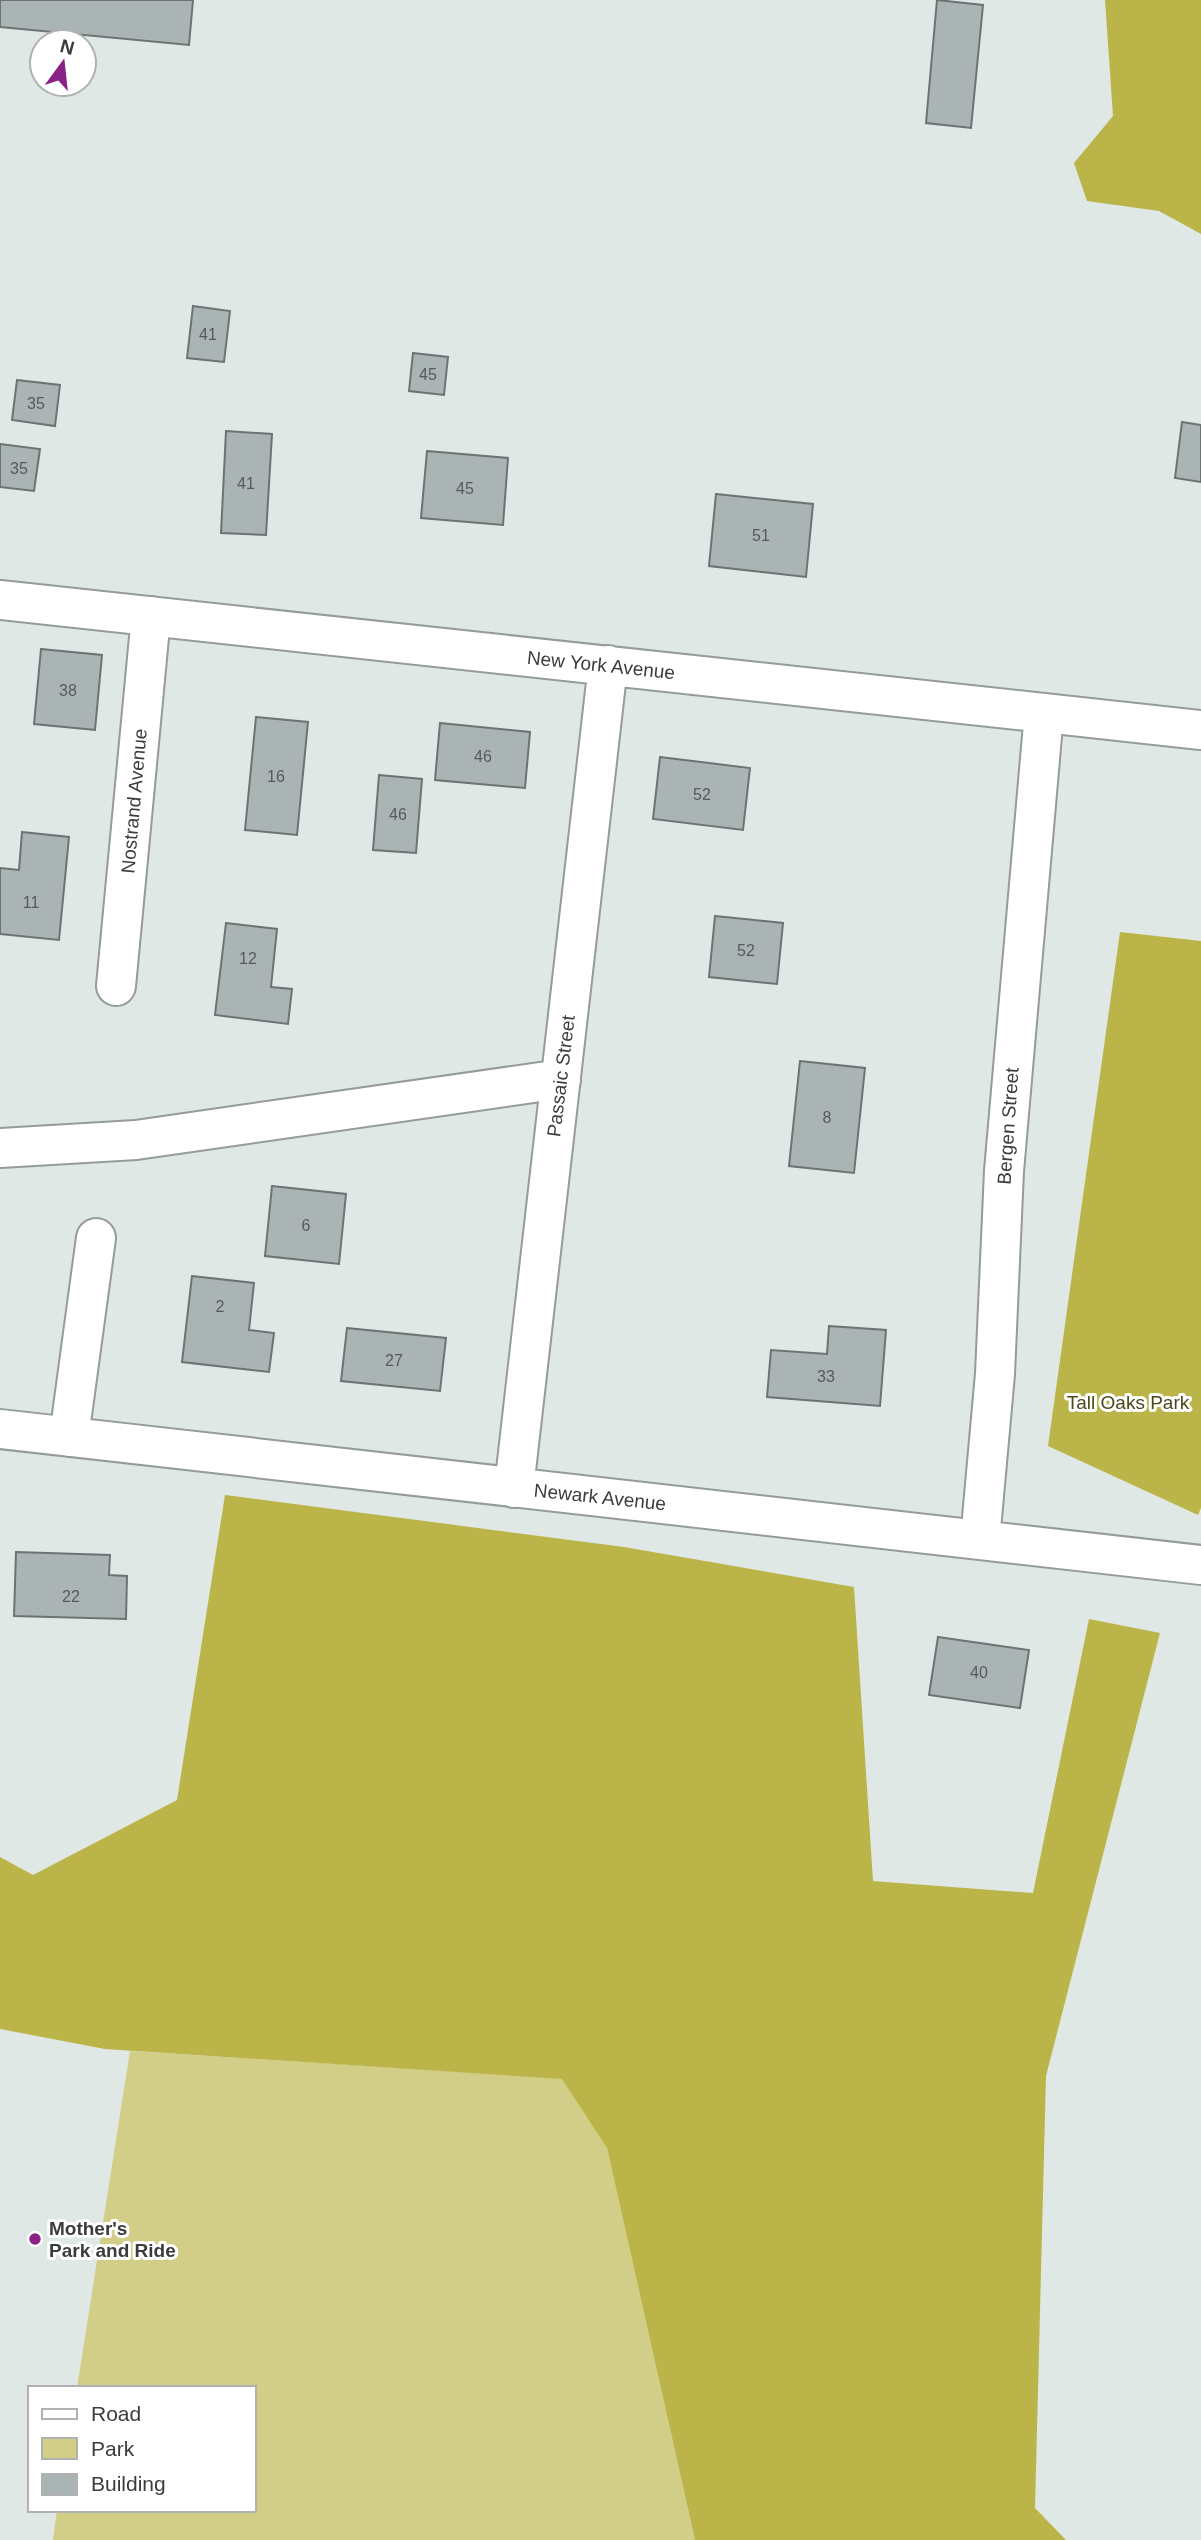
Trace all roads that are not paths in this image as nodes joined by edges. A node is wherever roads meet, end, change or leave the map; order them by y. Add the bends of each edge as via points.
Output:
1 (0, 600) edge
2 (151, 616) junction
3 (608, 665) junction
4 (1044, 713) junction
5 (1201, 730) edge
6 (116, 986) dead end
7 (561, 1079) junction
8 (0, 1148) edge
9 (96, 1238) dead end
10 (0, 1429) edge
11 (69, 1437) junction
12 (514, 1488) junction
13 (980, 1540) junction
14 (1201, 1565) edge

1 - 2 main road, New York Avenue
2 - 3 main road, New York Avenue
2 - 6 main road, Nostrand Avenue
3 - 4 main road, New York Avenue
3 - 7 main road, Passaic Street
4 - 5 main road, New York Avenue
4 - 13 main road, Bergen Street via 1004,1171 995,1374
7 - 8 main road via 136,1140
7 - 12 main road, Passaic Street
9 - 11 main road
10 - 11 main road, Newark Avenue
11 - 12 main road, Newark Avenue
12 - 13 main road, Newark Avenue
13 - 14 main road, Newark Avenue

